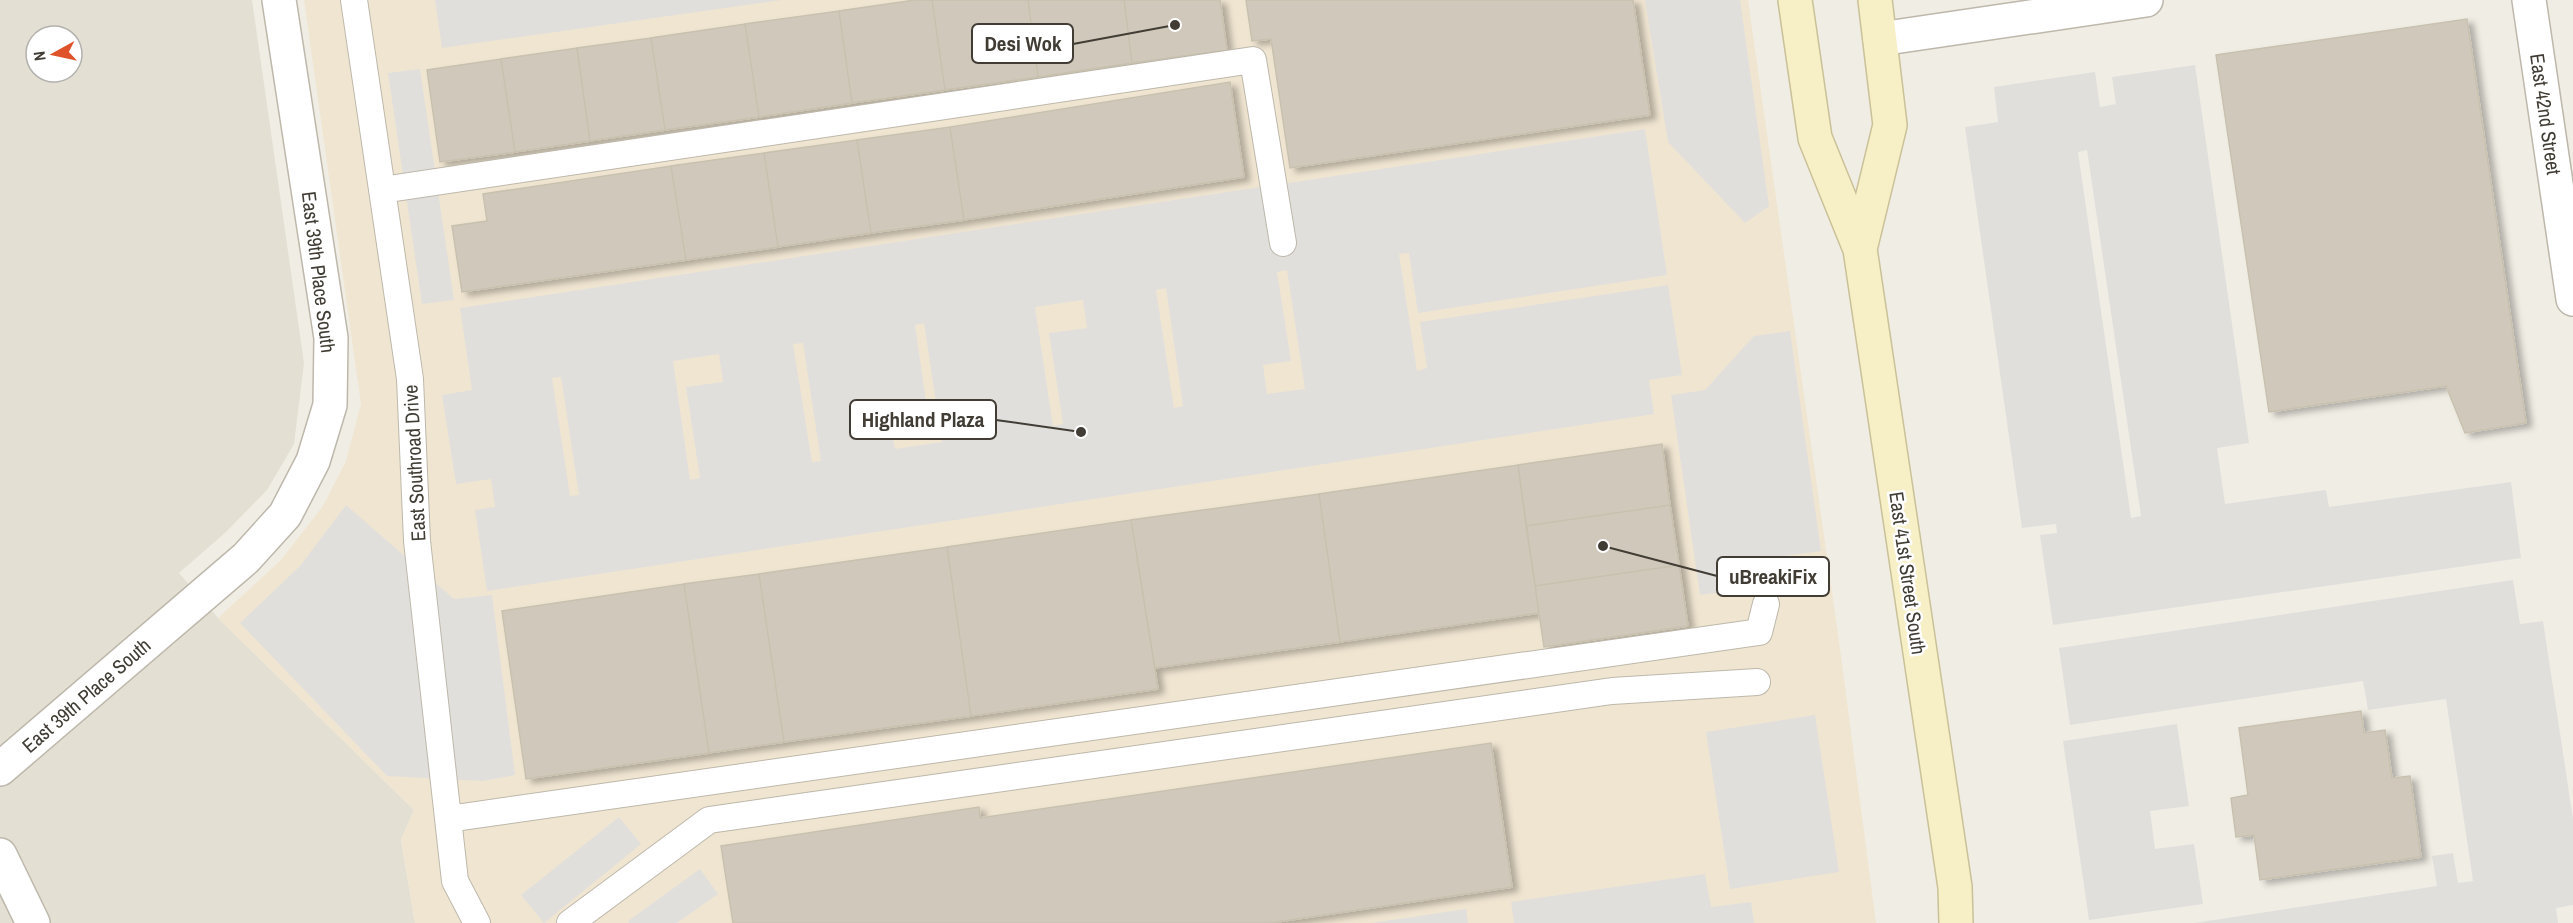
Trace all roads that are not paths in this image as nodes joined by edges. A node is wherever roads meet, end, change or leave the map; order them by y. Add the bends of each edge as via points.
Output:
1 (279, 0) edge
2 (354, 0) edge
3 (1795, 0) edge
4 (1875, 0) edge
5 (2146, 0) edge
6 (2529, 0) edge
7 (2078, 4) edge
8 (1880, 39) junction
9 (382, 189) junction
10 (1283, 243) dead end
11 (1860, 249) junction
12 (2573, 299) edge
13 (1766, 604) dead end
14 (1757, 682) dead end
15 (0, 769) edge
16 (448, 819) junction
17 (0, 855) edge
18 (1960, 914) edge
19 (33, 923) edge
20 (477, 923) edge
21 (570, 923) edge

1 - 15 street, East 39th Place South via 331,338 330,405 313,461 285,515 246,558
2 - 9 lane, East Southroad Drive
3 - 11 main road, East 41st Street South via 1815,138
4 - 8 main road, East 41st Street South
5 - 7 street
6 - 12 street, East 42nd Street
7 - 8 street
8 - 11 main road, East 41st Street South via 1890,125
9 - 10 lane via 1253,60
9 - 16 lane, East Southroad Drive via 411,380 417,541
11 - 18 main road, East 41st Street South
13 - 16 lane via 1759,632
14 - 21 lane via 1612,691 709,820
16 - 20 lane, East Southroad Drive via 455,881
17 - 19 street

